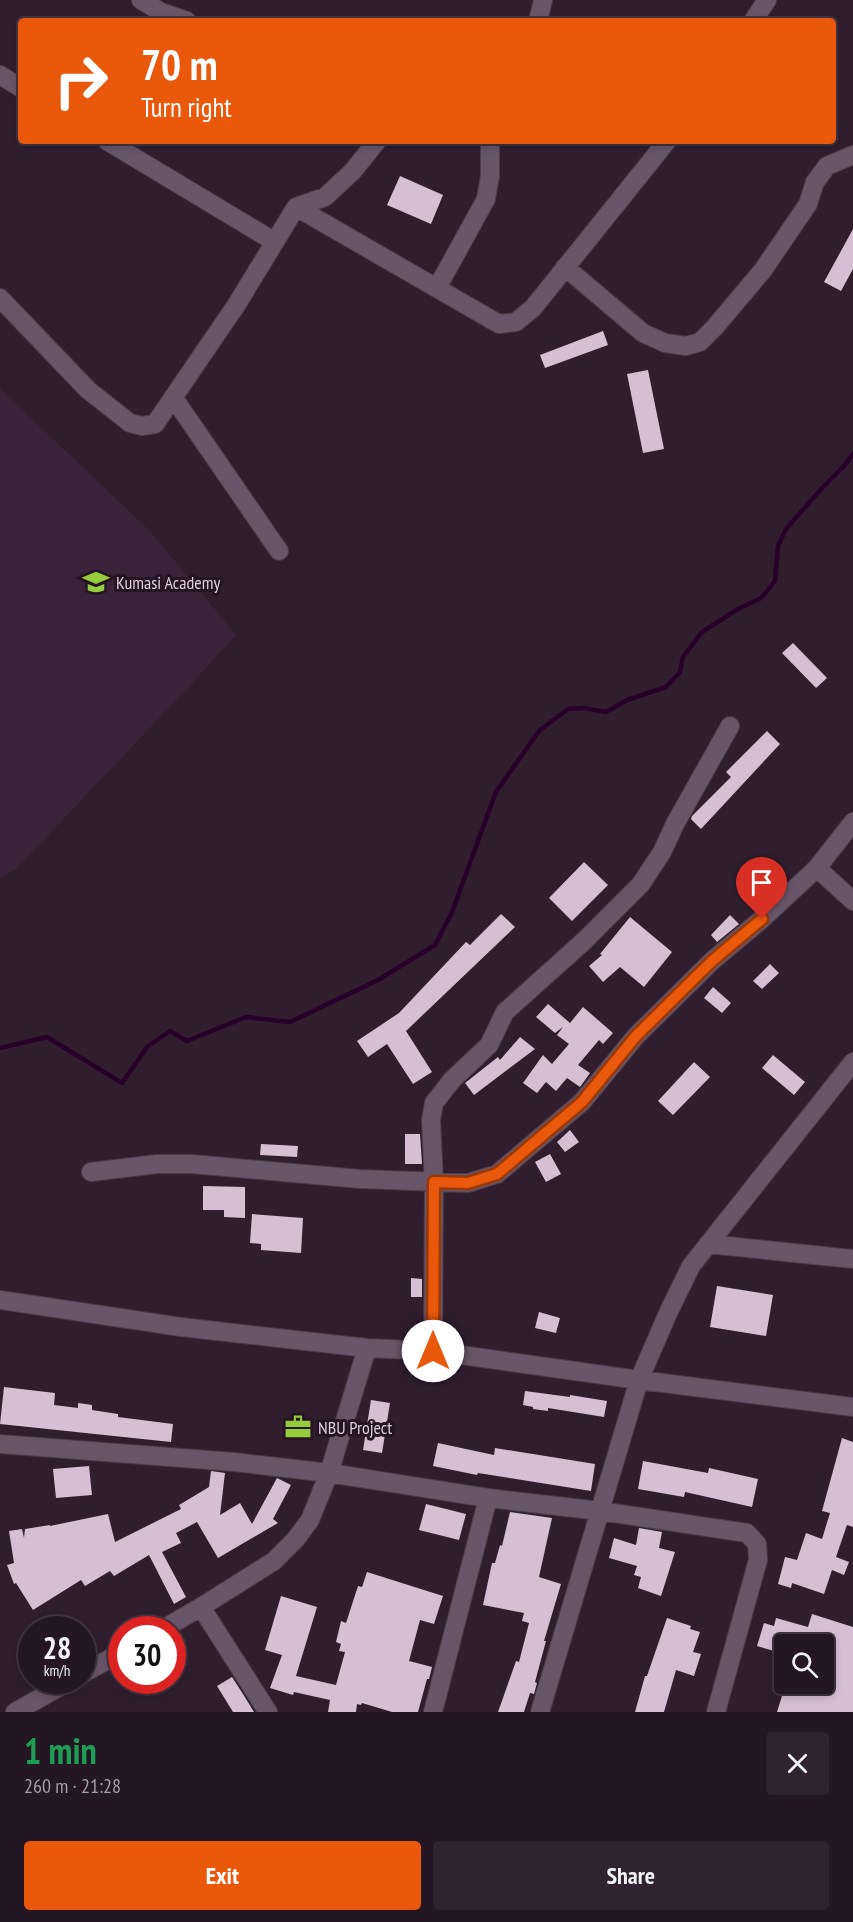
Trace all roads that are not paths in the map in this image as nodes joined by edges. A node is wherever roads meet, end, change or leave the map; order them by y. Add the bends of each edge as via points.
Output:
1 (141, 0) edge
2 (543, 0) edge
3 (767, 0) edge
4 (178, 18) edge
5 (539, 18) edge
6 (755, 18) edge
7 (0, 75) edge
8 (18, 86) edge
9 (112, 144) edge
10 (375, 144) edge
11 (490, 144) edge
12 (666, 144) edge
13 (853, 155) edge
14 (296, 207) junction
15 (275, 242) junction
16 (565, 267) junction
17 (436, 288) junction
18 (0, 298) edge
19 (173, 397) junction
20 (279, 551) dead end
21 (730, 726) dead end
22 (853, 822) edge
23 (817, 868) junction
24 (853, 901) edge
25 (853, 1062) edge
26 (91, 1172) dead end
27 (434, 1182) junction
28 (708, 1244) junction
29 (853, 1259) edge
30 (0, 1300) edge
31 (367, 1348) junction
32 (433, 1351) junction
33 (639, 1380) junction
34 (853, 1407) edge
35 (0, 1444) edge
36 (329, 1473) junction
37 (488, 1498) junction
38 (600, 1511) junction
39 (201, 1607) junction
40 (185, 1616) edge
41 (53, 1694) edge
42 (36, 1707) edge
43 (15, 1712) edge
44 (268, 1712) edge
45 (433, 1712) edge
46 (540, 1712) edge
47 (716, 1712) edge

1 - 4 street
2 - 5 street
3 - 6 street
7 - 8 street
9 - 15 street
10 - 14 street via 324,197
11 - 17 street via 486,199
12 - 16 street
13 - 16 street via 827,166 815,182 808,204 763,270 700,342 686,346 665,343 643,333
14 - 15 street
14 - 17 street
15 - 19 street
16 - 17 street via 533,308 516,322 499,324
18 - 19 street via 88,390 130,423 155,424
19 - 20 street
21 - 27 street via 641,884 505,1012 489,1045 434,1103
22 - 23 street
23 - 24 street
23 - 27 street via 712,961 636,1036 582,1102 497,1174 468,1183
25 - 28 street
26 - 27 street via 192,1164
27 - 32 street
28 - 29 street
28 - 33 street via 691,1266
30 - 31 street via 181,1327
31 - 32 street
31 - 36 street
32 - 33 street
33 - 34 street
33 - 38 street
35 - 36 street
36 - 37 street
36 - 39 street via 310,1520 295,1540 274,1561
37 - 38 street
37 - 45 street
38 - 46 street
38 - 47 street via 747,1533 757,1544 758,1560
39 - 40 street
39 - 44 street
41 - 42 street
42 - 43 street

